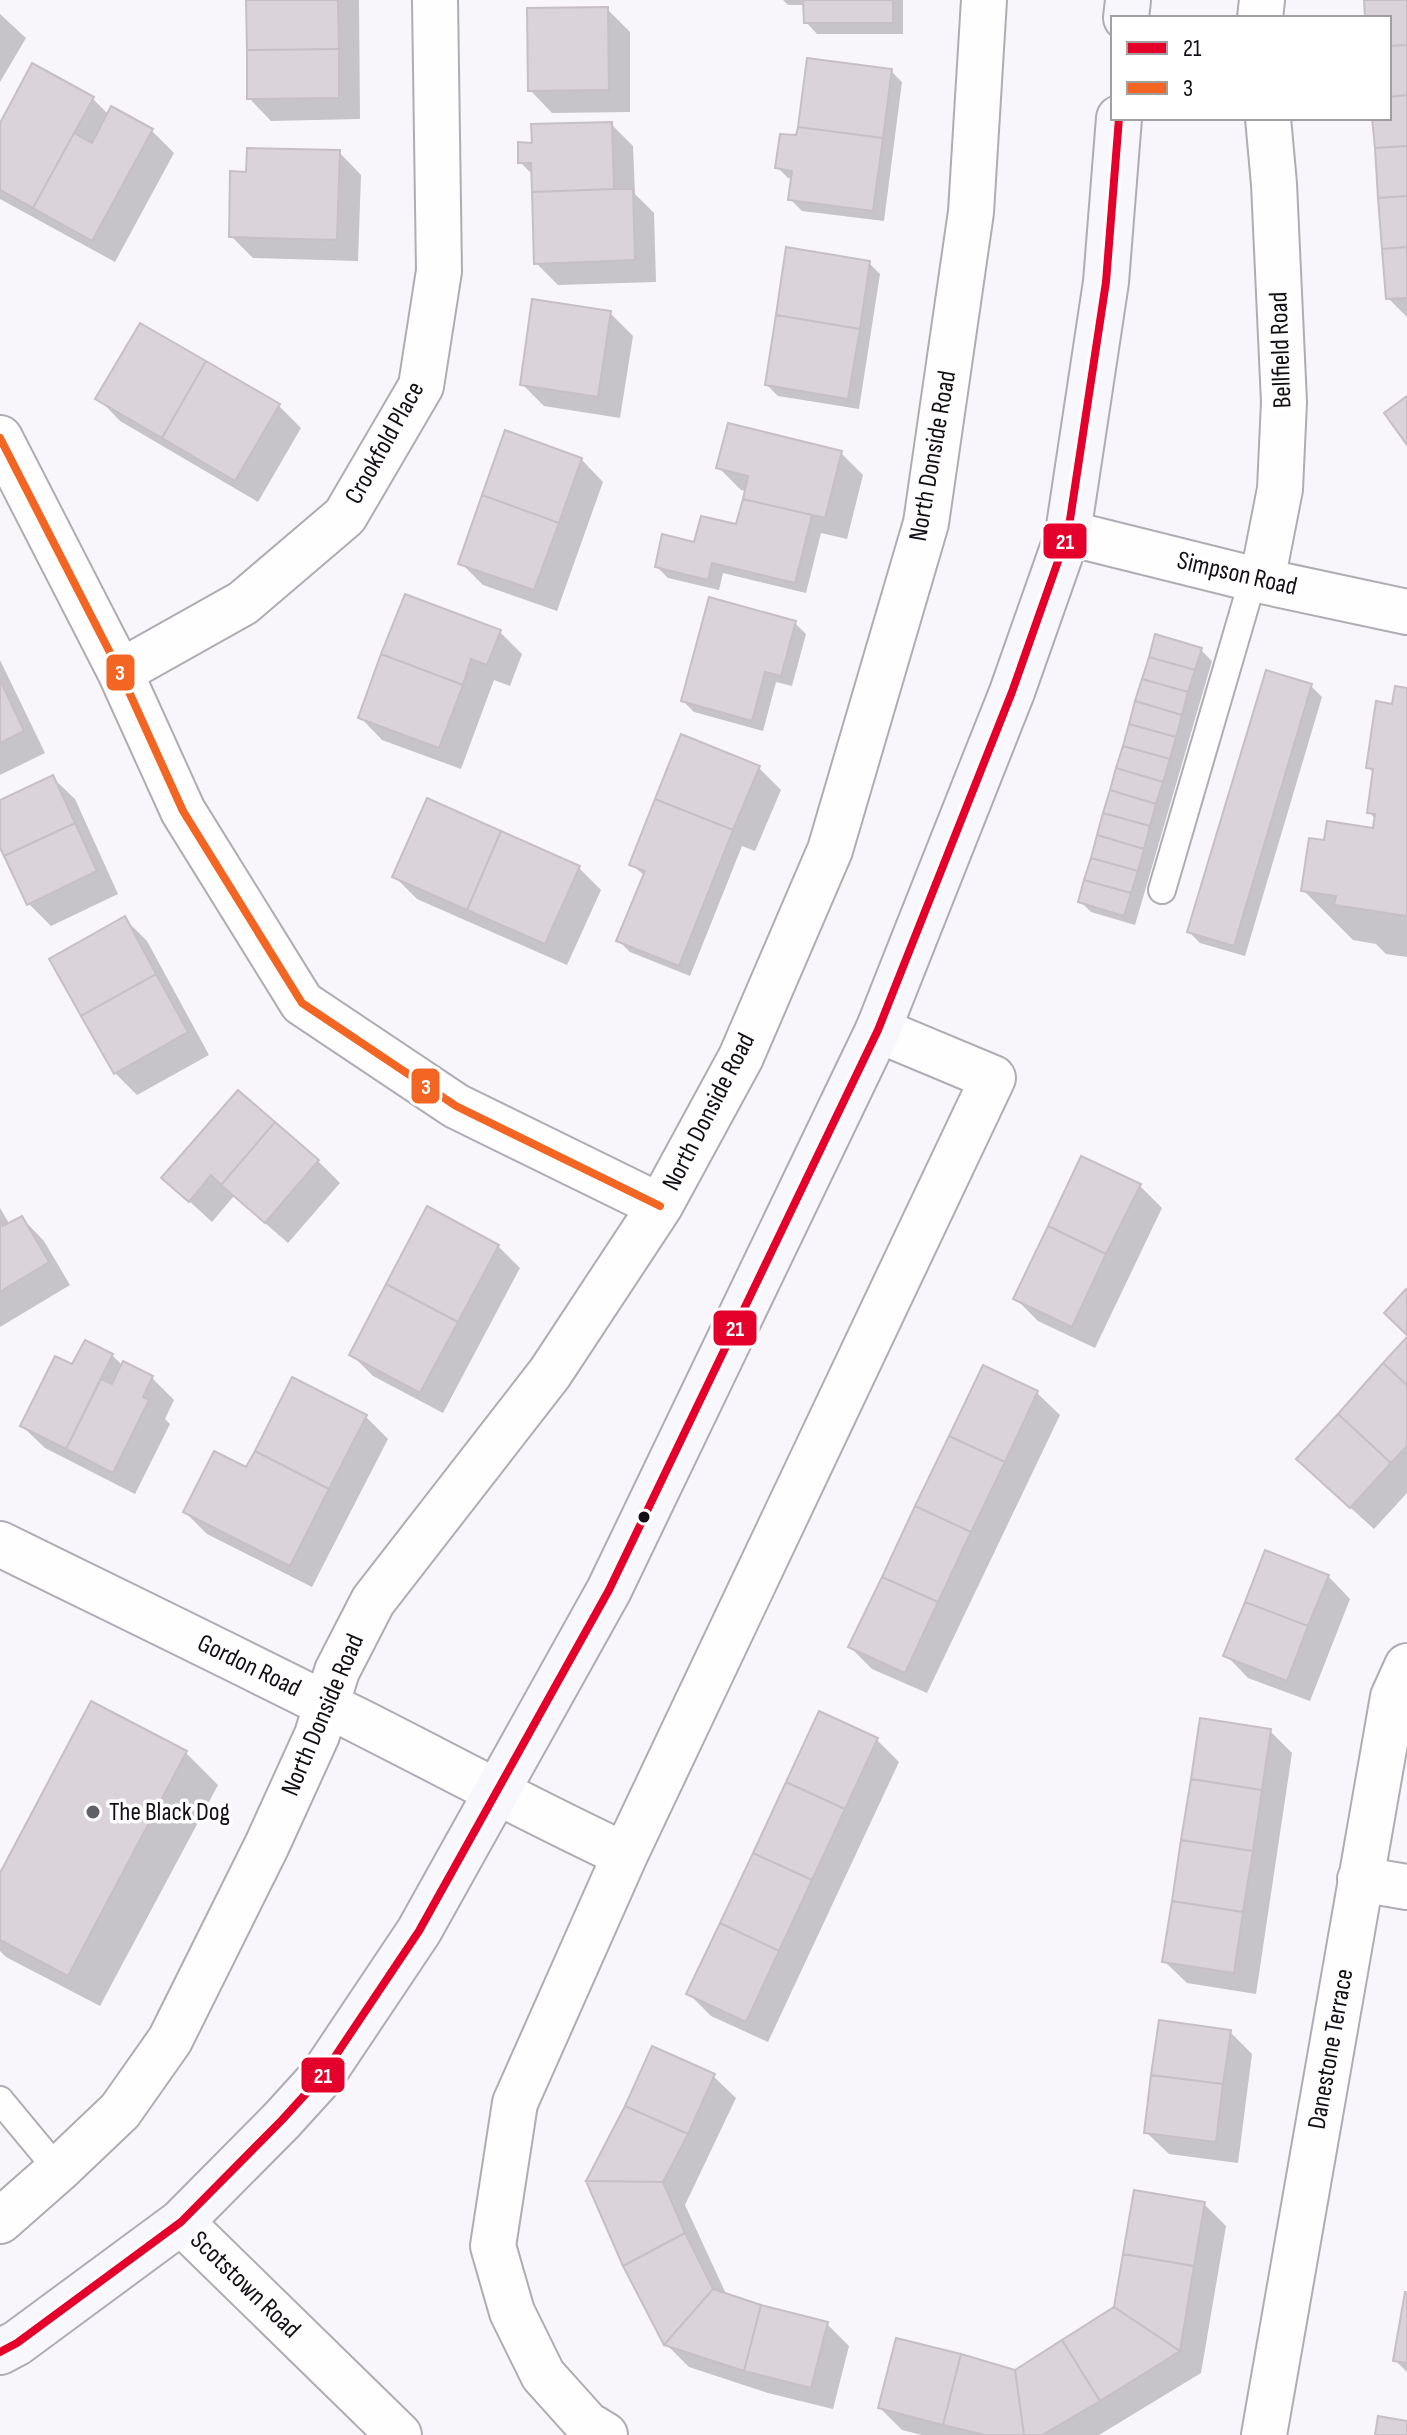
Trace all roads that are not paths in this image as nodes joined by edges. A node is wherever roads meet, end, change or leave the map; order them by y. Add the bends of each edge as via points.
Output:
1 (435, 0) edge
2 (984, 0) edge
3 (1119, 120) edge
4 (1268, 120) edge
5 (0, 438) edge
6 (1068, 533) junction
7 (1258, 580) junction
8 (1407, 612) edge
9 (120, 672) junction
10 (1162, 890) dead end
11 (878, 1030) junction
12 (660, 1206) junction
13 (0, 1544) edge
14 (1407, 1666) edge
15 (327, 1705) junction
16 (497, 1791) junction
17 (625, 1855) junction
18 (1360, 1879) junction
19 (1407, 1887) edge
20 (0, 2100) edge
21 (58, 2170) junction
22 (0, 2221) edge
23 (181, 2222) junction
24 (0, 2352) edge
25 (398, 2435) edge
26 (605, 2435) edge
27 (1264, 2435) edge

1 - 9 street, Crookfold Place via 439,271 421,386 345,516 243,603
2 - 12 street, North Donside Road via 971,212 926,523 830,850 741,1057
3 - 6 main road via 1106,282
4 - 7 street, Bellfield Road via 1284,402 1280,489
5 - 9 street
6 - 7 street, Simpson Road
6 - 11 main road via 1012,692
7 - 8 street, Simpson Road
7 - 10 lane
9 - 12 street via 183,811 302,1003 456,1106
11 - 16 main road via 609,1590
11 - 17 street via 993,1078
12 - 15 street, North Donside Road via 550,1373 373,1601 337,1671
13 - 15 street, Gordon Road
14 - 18 street, Danestone Terrace via 1393,1697
15 - 16 street, Gordon Road
15 - 21 street, North Donside Road via 267,1845 170,2040 120,2111
16 - 17 street, Gordon Road
16 - 23 main road via 419,1931 322,2076
17 - 26 street via 515,2103 493,2246 512,2312 543,2375 587,2424
18 - 19 street
18 - 27 street, Danestone Terrace
20 - 21 lane
21 - 22 street, North Donside Road
23 - 24 main road, Scotstown Road
23 - 25 street, Scotstown Road

